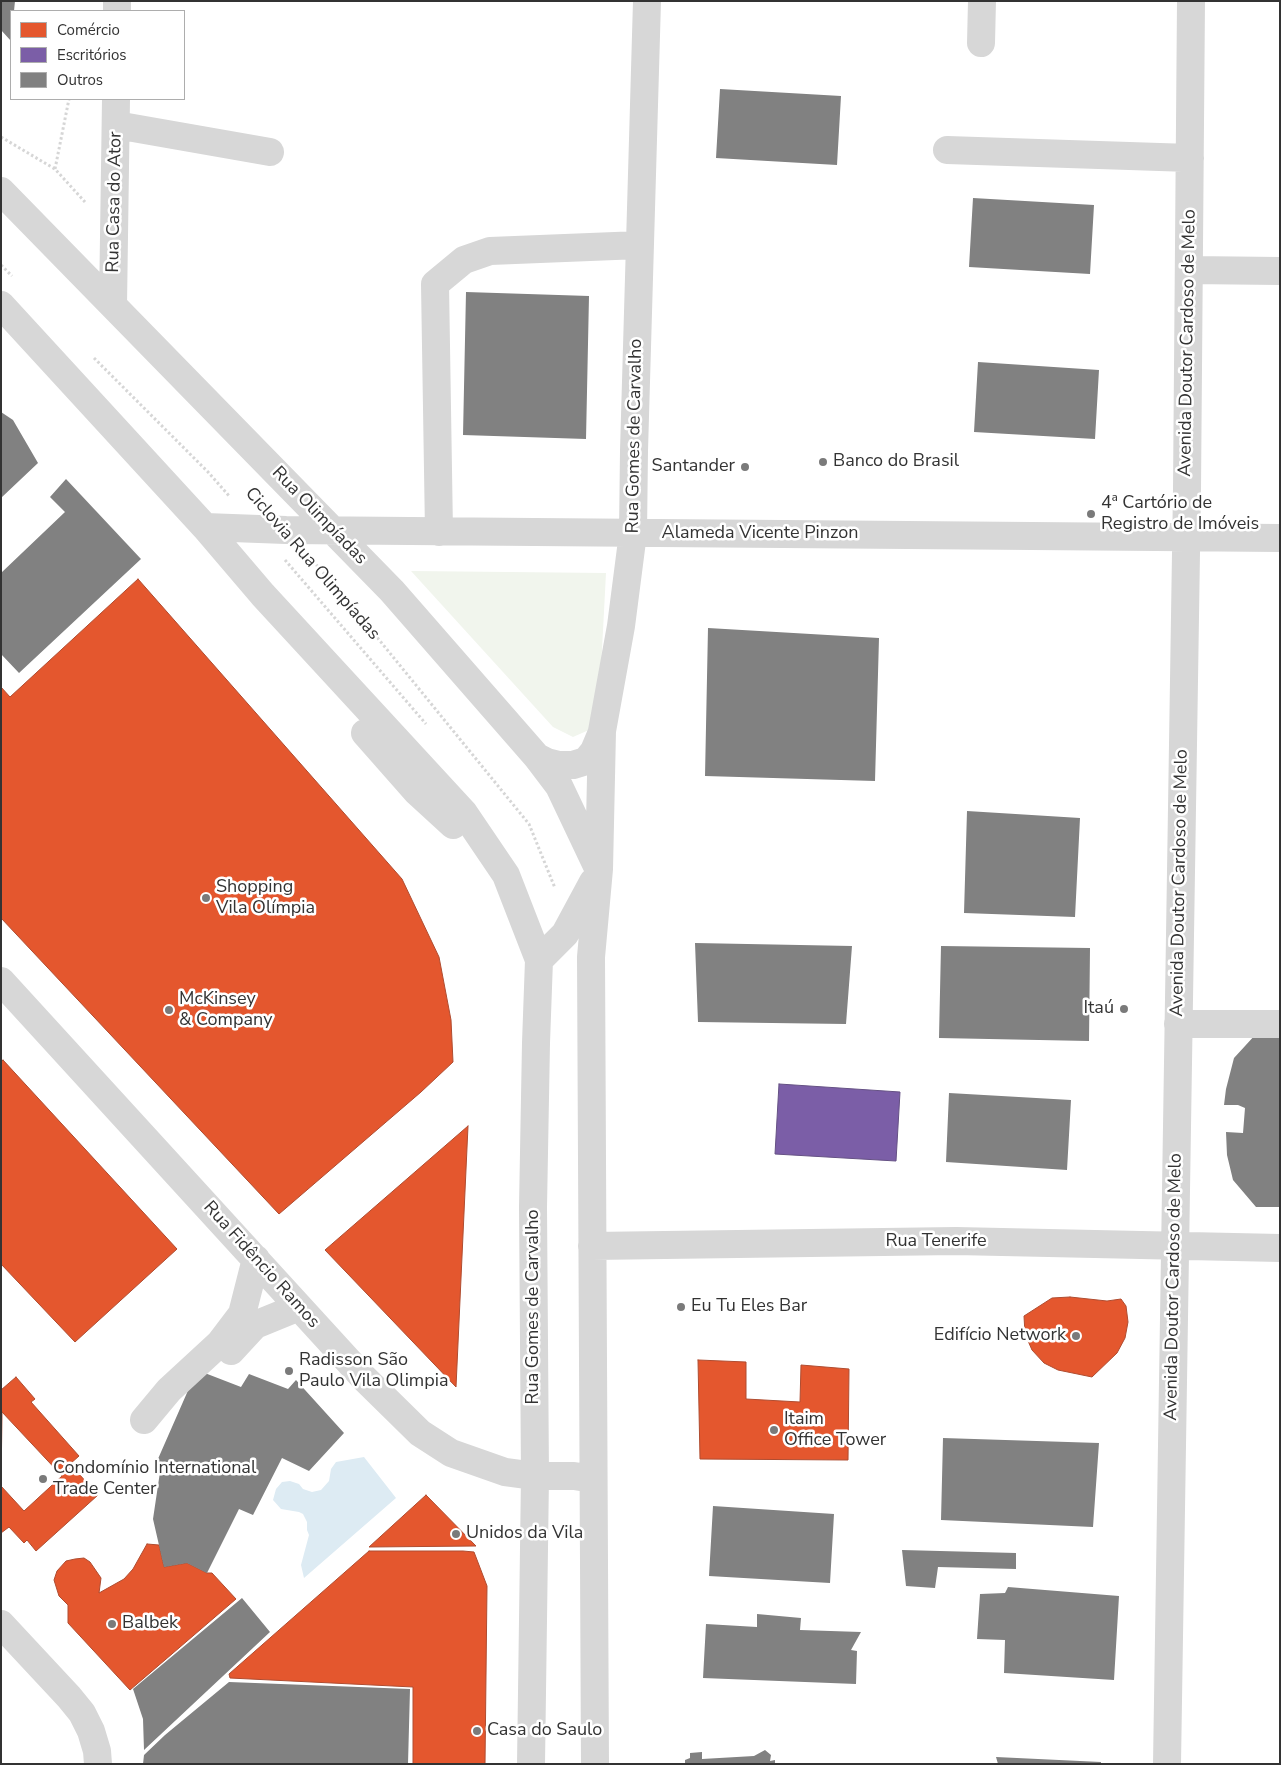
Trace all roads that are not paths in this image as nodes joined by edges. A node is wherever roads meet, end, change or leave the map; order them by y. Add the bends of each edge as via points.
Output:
1 (647, 1) edge
2 (982, 1) edge
3 (1191, 1) edge
4 (982, 43) dead end
5 (116, 112) edge
6 (947, 150) dead end
7 (270, 152) dead end
8 (1190, 158) junction
9 (1, 191) edge
10 (640, 245) junction
11 (1189, 270) junction
12 (1280, 271) edge
13 (1, 305) edge
14 (113, 305) junction
15 (205, 527) junction
16 (335, 531) junction
17 (439, 532) junction
18 (633, 533) junction
19 (1185, 536) junction
20 (1280, 538) edge
21 (602, 731) junction
22 (537, 756) junction
23 (599, 869) junction
24 (540, 960) junction
25 (1, 981) edge
26 (1178, 1024) junction
27 (1280, 1024) edge
28 (592, 1246) junction
29 (1174, 1246) junction
30 (1280, 1248) edge
31 (256, 1260) junction
32 (299, 1307) junction
33 (535, 1476) junction
34 (593, 1479) junction
35 (1, 1624) edge
36 (98, 1764) edge
37 (531, 1764) edge
38 (595, 1764) edge
39 (1167, 1764) edge

1 - 10 street, Rua Gomes de Carvalho
2 - 4 street
3 - 8 street, Avenida Doutor Cardoso de Melo
5 - 7 street
5 - 14 street, Rua Casa do Ator
6 - 8 street
8 - 11 street, Avenida Doutor Cardoso de Melo
9 - 14 street, Rua Olimpíadas
10 - 17 street via 490,251 464,260 435,284
10 - 18 street, Rua Gomes de Carvalho
11 - 12 street
11 - 19 street, Avenida Doutor Cardoso de Melo
13 - 15 street
14 - 16 street, Rua Olimpíadas
15 - 16 street, Alameda Vicente Pinzon
15 - 24 street via 464,813 506,874
16 - 17 street, Alameda Vicente Pinzon
16 - 22 street, Rua Olimpíadas
17 - 18 street, Alameda Vicente Pinzon
18 - 19 street, Alameda Vicente Pinzon
18 - 21 street, Rua Gomes de Carvalho via 621,626
19 - 20 street, Alameda Vicente Pinzon
19 - 26 street, Avenida Doutor Cardoso de Melo
21 - 22 street via 586,761 559,765
21 - 23 street, Rua Gomes de Carvalho
22 - 23 street, Rua Olimpíadas via 559,786
23 - 24 street, Rua Gomes de Carvalho via 566,934
23 - 28 street, Rua Gomes de Carvalho via 590,956
24 - 33 street, Rua Gomes de Carvalho via 533,1207
25 - 31 street, Rua Fidêncio Ramos
26 - 27 street
26 - 29 street, Avenida Doutor Cardoso de Melo
28 - 29 street, Rua Tenerife via 956,1241
28 - 34 street, Rua Gomes de Carvalho
29 - 30 street, Rua Tenerife
29 - 39 street, Avenida Doutor Cardoso de Melo
31 - 32 street, Rua Fidêncio Ramos
31 - 32 street via 242,1314 220,1343 169,1390 144,1420 162,1415 176,1406 255,1326
32 - 33 street, Rua Fidêncio Ramos via 420,1433 460,1456 505,1472
33 - 34 street, Rua Fidêncio Ramos
33 - 37 street, Rua Gomes de Carvalho
34 - 38 street, Rua Gomes de Carvalho
35 - 36 street via 82,1713 91,1731

